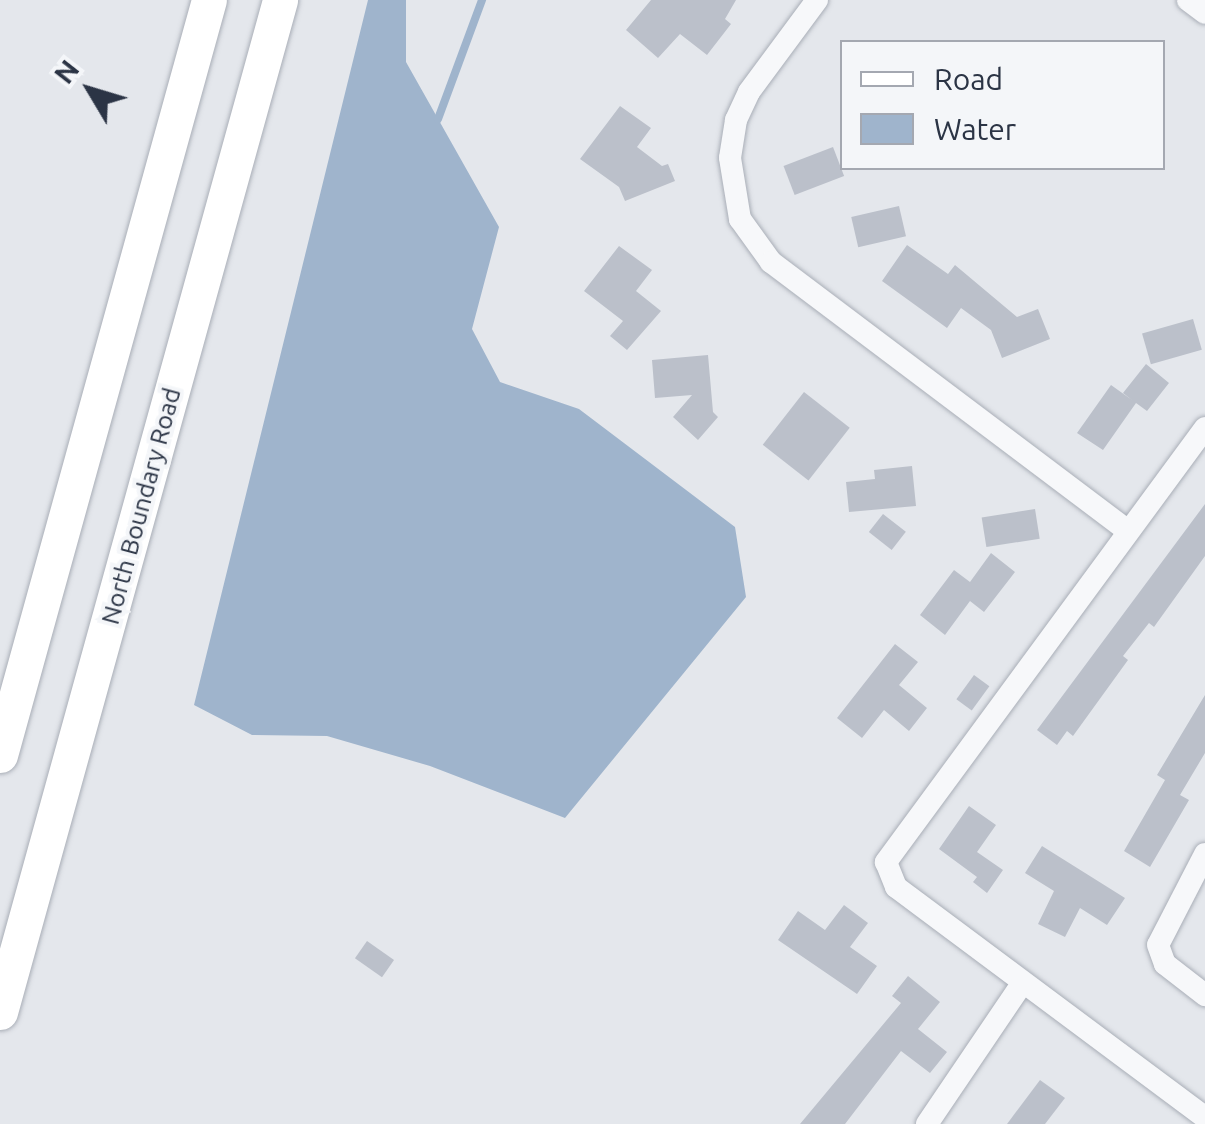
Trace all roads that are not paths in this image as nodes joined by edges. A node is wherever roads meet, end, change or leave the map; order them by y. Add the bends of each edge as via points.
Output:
1 (209, 0) edge
2 (280, 0) edge
3 (817, 0) edge
4 (1188, 0) edge
5 (1205, 13) edge
6 (1205, 428) edge
7 (1128, 531) junction
8 (0, 755) edge
9 (1205, 854) edge
10 (1023, 982) junction
11 (1205, 995) edge
12 (0, 1012) edge
13 (1205, 1117) edge
14 (927, 1124) edge

1 - 8 main road
2 - 12 main road, North Boundary Road
3 - 7 street via 748,92 736,120 730,158 740,219 771,262
4 - 5 street
6 - 7 street
7 - 10 street via 886,862 896,887
9 - 11 street via 1158,945 1165,964
10 - 13 street
10 - 14 street

